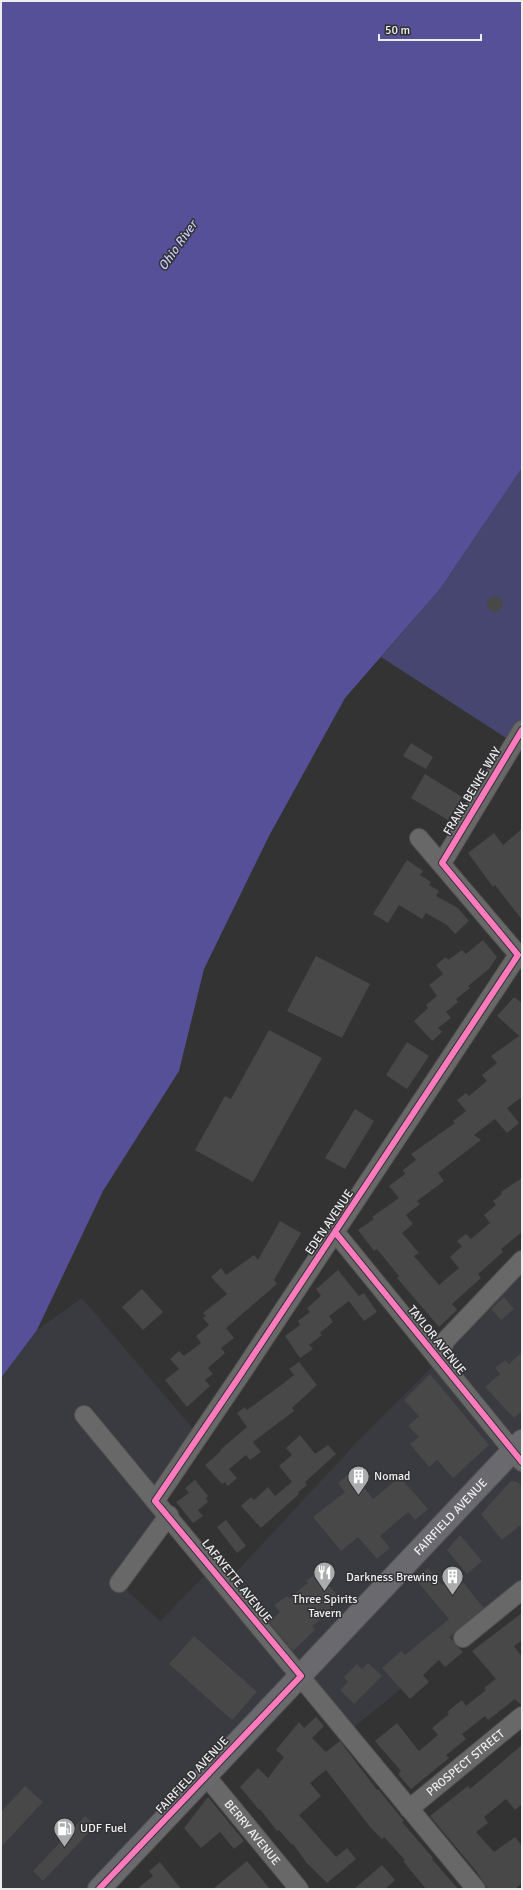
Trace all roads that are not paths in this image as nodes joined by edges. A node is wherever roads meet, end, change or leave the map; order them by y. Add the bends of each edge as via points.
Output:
1 (522, 730) edge
2 (419, 838) dead end
3 (442, 863) junction
4 (520, 957) edge
5 (335, 1232) junction
6 (522, 1260) edge
7 (439, 1360) junction
8 (84, 1415) dead end
9 (519, 1451) edge
10 (155, 1501) junction
11 (169, 1516) junction
12 (119, 1583) dead end
13 (522, 1590) edge
14 (463, 1638) dead end
15 (300, 1676) junction
16 (522, 1716) edge
17 (206, 1776) junction
18 (409, 1809) junction
19 (99, 1889) edge
20 (299, 1889) edge
21 (476, 1889) edge

1 - 3 street, FRANK BENKE WAY
2 - 3 street
3 - 4 street
4 - 5 street, EDEN AVENUE
5 - 7 street, TAYLOR AVENUE
5 - 10 street, EDEN AVENUE
6 - 7 street via 446,1341
7 - 9 street, TAYLOR AVENUE
8 - 10 street, LAFAYETTE AVENUE
9 - 15 main road, FAIRFIELD AVENUE
10 - 11 street, LAFAYETTE AVENUE
11 - 12 street
11 - 15 street, LAFAYETTE AVENUE
13 - 14 street
15 - 17 main road, FAIRFIELD AVENUE
15 - 18 street, LAFAYETTE AVENUE
16 - 18 street, PROSPECT STREET
17 - 19 main road, FAIRFIELD AVENUE
17 - 20 street, BERRY AVENUE
18 - 21 street, LAFAYETTE AVENUE

